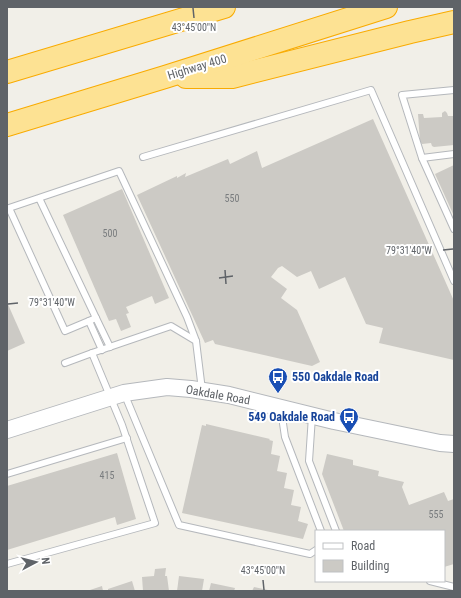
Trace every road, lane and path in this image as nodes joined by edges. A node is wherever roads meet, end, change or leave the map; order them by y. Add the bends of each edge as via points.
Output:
1 (224, 7) edge
2 (386, 7) edge
3 (454, 22) edge
4 (7, 72) edge
5 (165, 77) junction
6 (454, 90) edge
7 (7, 124) edge
8 (454, 154) edge
9 (144, 157) dead end
10 (422, 158) junction
11 (39, 198) junction
12 (454, 229) edge
13 (454, 281) edge
14 (96, 318) junction
15 (89, 321) junction
16 (196, 341) junction
17 (110, 347) junction
18 (102, 350) junction
19 (92, 353) junction
20 (65, 363) dead end
21 (203, 391) junction
22 (117, 395) junction
23 (281, 408) junction
24 (312, 415) junction
25 (7, 430) edge
26 (127, 438) junction
27 (454, 444) edge
28 (7, 474) edge
29 (320, 530) edge
30 (336, 530) edge
31 (315, 551) edge
32 (7, 564) edge
33 (434, 582) edge
34 (454, 587) edge

1 - 4 highway
2 - 5 highway, Highway 400
3 - 5 highway via 232,76
5 - 7 highway, Highway 400
6 - 10 lane via 402,95
8 - 10 lane
9 - 13 lane via 371,90
10 - 12 lane
11 - 14 lane
11 - 15 lane via 9,208 65,331
11 - 16 lane via 119,171 188,316
14 - 15 lane
14 - 17 lane
15 - 18 lane
16 - 17 lane via 171,326
16 - 21 lane
17 - 18 lane
18 - 19 lane
19 - 20 lane
19 - 22 lane
21 - 22 street, Oakdale Road via 167,387
21 - 23 street, Oakdale Road
22 - 25 street, Oakdale Road
22 - 26 lane
22 - 31 lane via 179,525 310,554
23 - 24 street, Oakdale Road
23 - 29 lane via 285,437
24 - 27 street, Oakdale Road
24 - 30 lane via 310,461
26 - 28 lane
26 - 32 lane via 155,523
33 - 34 lane

